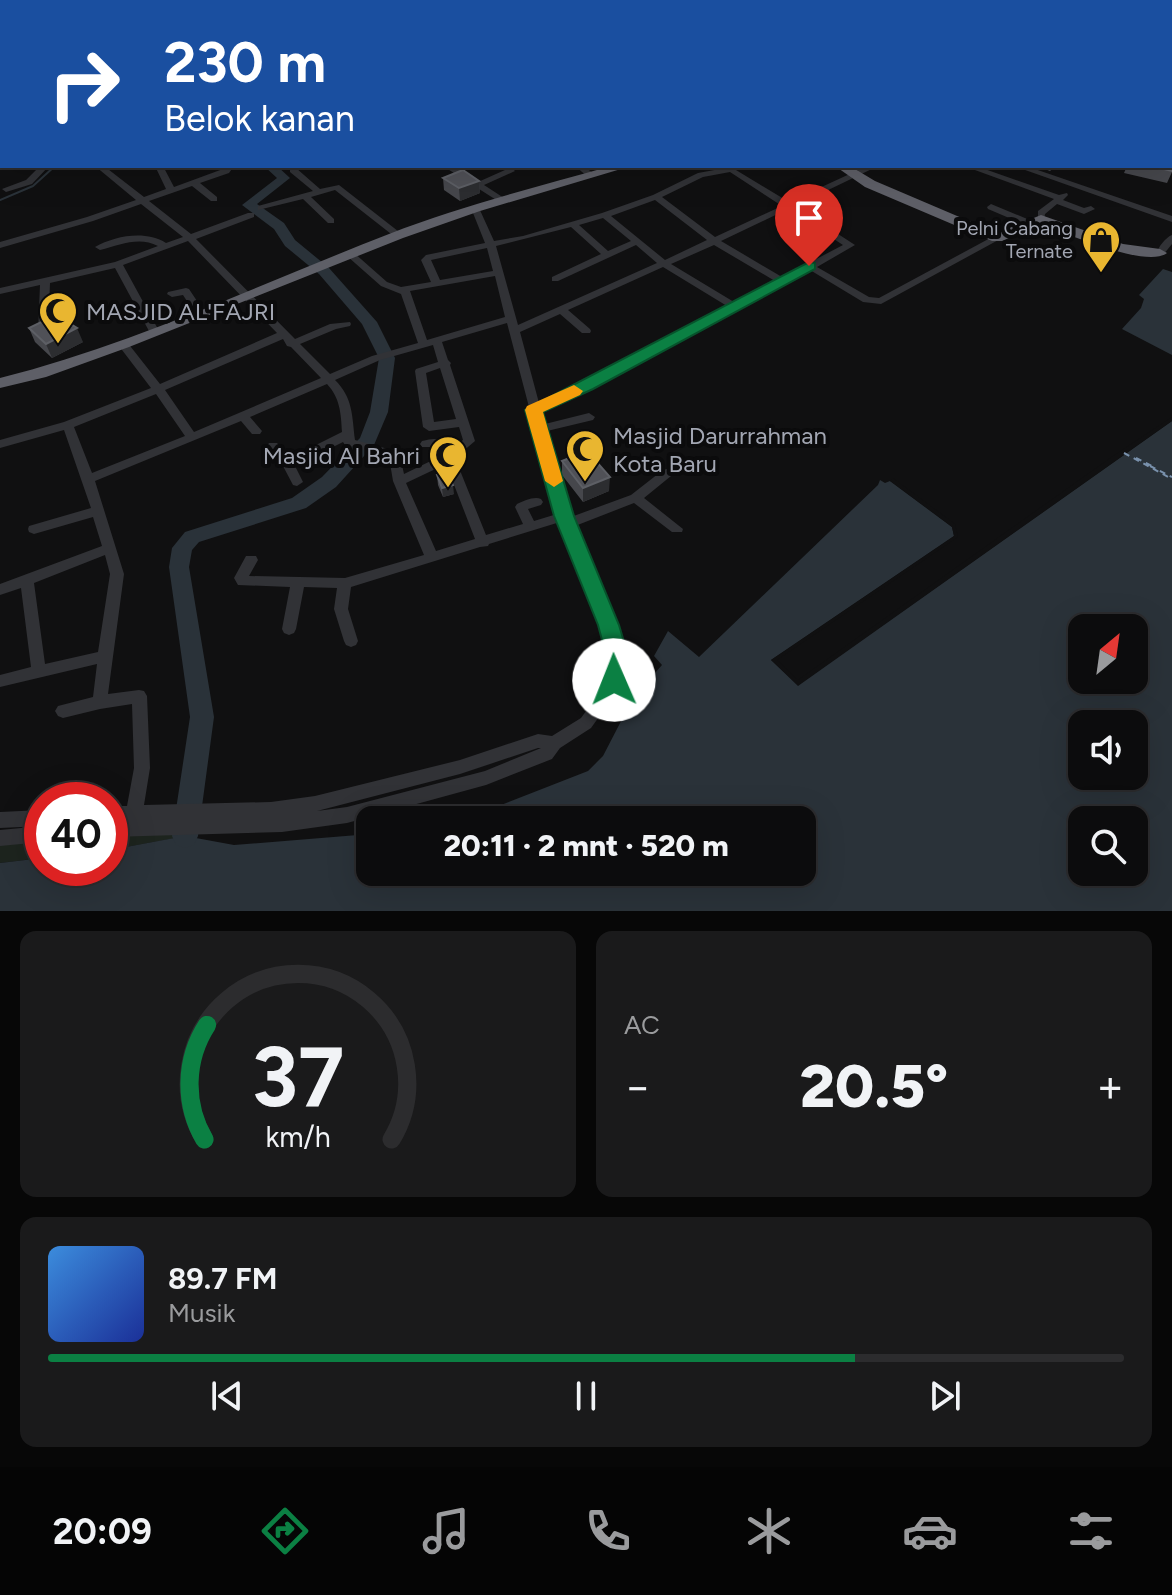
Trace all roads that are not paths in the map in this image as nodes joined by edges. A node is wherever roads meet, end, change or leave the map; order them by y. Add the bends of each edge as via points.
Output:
1 (43, 168) edge
2 (101, 168) edge
3 (160, 168) edge
4 (228, 168) edge
5 (450, 168) edge
6 (507, 168) edge
7 (582, 168) edge
8 (617, 168) edge
9 (732, 168) edge
10 (843, 168) edge
11 (870, 168) edge
12 (973, 168) edge
13 (1024, 168) edge
14 (1057, 168) edge
15 (293, 170) dead end
16 (591, 175) junction
17 (853, 176) junction
18 (1047, 176) junction
19 (29, 182) junction
20 (194, 183) junction
21 (41, 185) dead end
22 (477, 185) junction
23 (1075, 185) junction
24 (6, 189) dead end
25 (315, 189) junction
26 (171, 190) junction
27 (286, 193) dead end
28 (305, 196) junction
29 (656, 197) junction
30 (214, 199) dead end
31 (501, 200) junction
32 (1058, 200) junction
33 (141, 202) junction
34 (789, 207) junction
35 (991, 207) dead end
36 (261, 208) dead end
37 (475, 208) junction
38 (1091, 209) dead end
39 (251, 215) dead end
40 (605, 215) junction
41 (1172, 219) edge
42 (312, 221) dead end
43 (1035, 221) junction
44 (573, 224) junction
45 (398, 235) junction
46 (190, 238) junction
47 (997, 238) junction
48 (714, 241) junction
49 (636, 242) junction
50 (0, 245) edge
51 (491, 245) junction
52 (100, 247) dead end
53 (166, 247) junction
54 (1168, 247) edge
55 (350, 254) junction
56 (606, 254) junction
57 (663, 263) junction
58 (118, 264) junction
59 (809, 266) junction
60 (497, 273) junction
61 (555, 279) dead end
62 (782, 281) junction
63 (45, 282) junction
64 (437, 283) junction
65 (401, 290) junction
66 (0, 291) edge
67 (172, 294) dead end
68 (244, 297) junction
69 (733, 306) junction
70 (562, 310) junction
71 (200, 313) junction
72 (346, 324) dead end
73 (512, 325) junction
74 (154, 331) junction
75 (586, 331) dead end
76 (43, 333) edge
77 (286, 340) junction
78 (430, 341) junction
79 (123, 344) junction
80 (446, 363) junction
81 (326, 378) junction
82 (0, 383) edge
83 (158, 389) junction
84 (533, 410) junction
85 (243, 416) junction
86 (589, 417) dead end
87 (464, 422) junction
88 (68, 425) junction
89 (539, 429) junction
90 (256, 431) dead end
91 (192, 438) junction
92 (400, 439) dead end
93 (351, 440) junction
94 (0, 444) edge
95 (426, 444) dead end
96 (273, 446) dead end
97 (395, 455) junction
98 (449, 457) junction
99 (288, 464) junction
100 (667, 473) dead end
101 (88, 479) junction
102 (399, 481) junction
103 (297, 482) dead end
104 (635, 498) junction
105 (537, 502) dead end
106 (97, 511) junction
107 (565, 520) junction
108 (531, 527) junction
109 (34, 529) dead end
110 (677, 529) dead end
111 (483, 543) junction
112 (110, 548) junction
113 (432, 558) junction
114 (251, 560) dead end
115 (27, 580) junction
116 (298, 583) junction
117 (345, 583) junction
118 (0, 590) edge
119 (289, 629) dead end
120 (351, 641) dead end
121 (105, 656) junction
122 (39, 672) junction
123 (0, 681) edge
124 (100, 702) junction
125 (63, 711) dead end
126 (24, 819) edge
127 (128, 819) edge
128 (0, 820) edge
129 (132, 820) junction
130 (128, 822) edge
131 (24, 836) edge
132 (0, 838) edge

1 - 19 street
2 - 33 street
3 - 26 street
4 - 20 street
5 - 22 street
6 - 22 street via 511,171
7 - 16 street
8 - 16 highway
9 - 29 street via 698,176
9 - 34 street
10 - 17 highway
11 - 17 street
12 - 32 street
13 - 18 street
14 - 18 street
15 - 25 street
16 - 31 highway
17 - 34 street
17 - 47 highway
18 - 23 street
19 - 21 street
19 - 24 street
20 - 26 street
20 - 30 street
22 - 31 street
23 - 32 street
23 - 41 street
25 - 27 street
25 - 28 street
25 - 45 street via 341,189
26 - 33 street
28 - 36 street
28 - 42 street via 328,219
29 - 40 street
29 - 48 street
31 - 37 highway
32 - 38 street via 1086,212
32 - 43 street
33 - 46 street
33 - 50 street
34 - 48 street
34 - 59 street via 850,243
35 - 43 street
37 - 45 highway
37 - 51 street
39 - 46 street
40 - 44 street
40 - 49 street
43 - 47 highway
43 - 54 highway via 1121,248
44 - 51 street
44 - 56 street
45 - 55 highway
46 - 53 street
46 - 68 street
47 - 59 street via 881,301 867,300
48 - 57 street
48 - 62 street
49 - 56 street
49 - 57 street
51 - 60 street
51 - 64 street via 428,258
52 - 53 street via 144,237
53 - 58 street
55 - 65 street via 384,284
55 - 68 highway
56 - 61 street
57 - 69 street
57 - 70 street
58 - 63 street
58 - 74 street
59 - 62 street
60 - 64 street
60 - 73 street
62 - 69 street
63 - 66 street
63 - 76 street
64 - 65 street
65 - 78 street
67 - 71 street via 186,291
68 - 71 highway
68 - 77 street
69 - 84 street
70 - 73 street
70 - 75 street
71 - 74 highway
72 - 77 street
73 - 78 street
73 - 84 street
74 - 79 highway
77 - 81 street
77 - 83 street
78 - 80 street
78 - 81 street
79 - 82 highway
79 - 83 street
80 - 87 street
80 - 87 street via 420,371 429,427
81 - 85 street
81 - 93 street via 343,397
83 - 88 street
83 - 91 street
84 - 89 street
85 - 90 street
85 - 91 street
86 - 89 street
87 - 98 street via 469,443
88 - 94 street
88 - 101 street
89 - 107 street
91 - 101 street
92 - 97 street
93 - 97 street
93 - 99 street
95 - 98 street via 436,442
96 - 99 street
97 - 102 street
98 - 102 street
98 - 111 street
99 - 103 street
100 - 104 street
101 - 106 street
102 - 113 street
104 - 107 street
104 - 110 street
105 - 108 street via 521,507
106 - 109 street
106 - 112 street
107 - 108 street
107 - 129 street via 617,655 614,680 594,714 546,754 486,778 282,824 224,818
108 - 111 street
111 - 113 street
112 - 115 street
112 - 121 street via 116,588
113 - 117 street
114 - 116 street via 243,581
115 - 118 street
115 - 122 street
116 - 117 street
116 - 119 street
117 - 120 street via 341,609
121 - 122 street
121 - 124 street
122 - 123 street
124 - 125 street
124 - 129 street via 139,696 142,768
126 - 128 street
127 - 129 street
129 - 130 street
131 - 132 street

